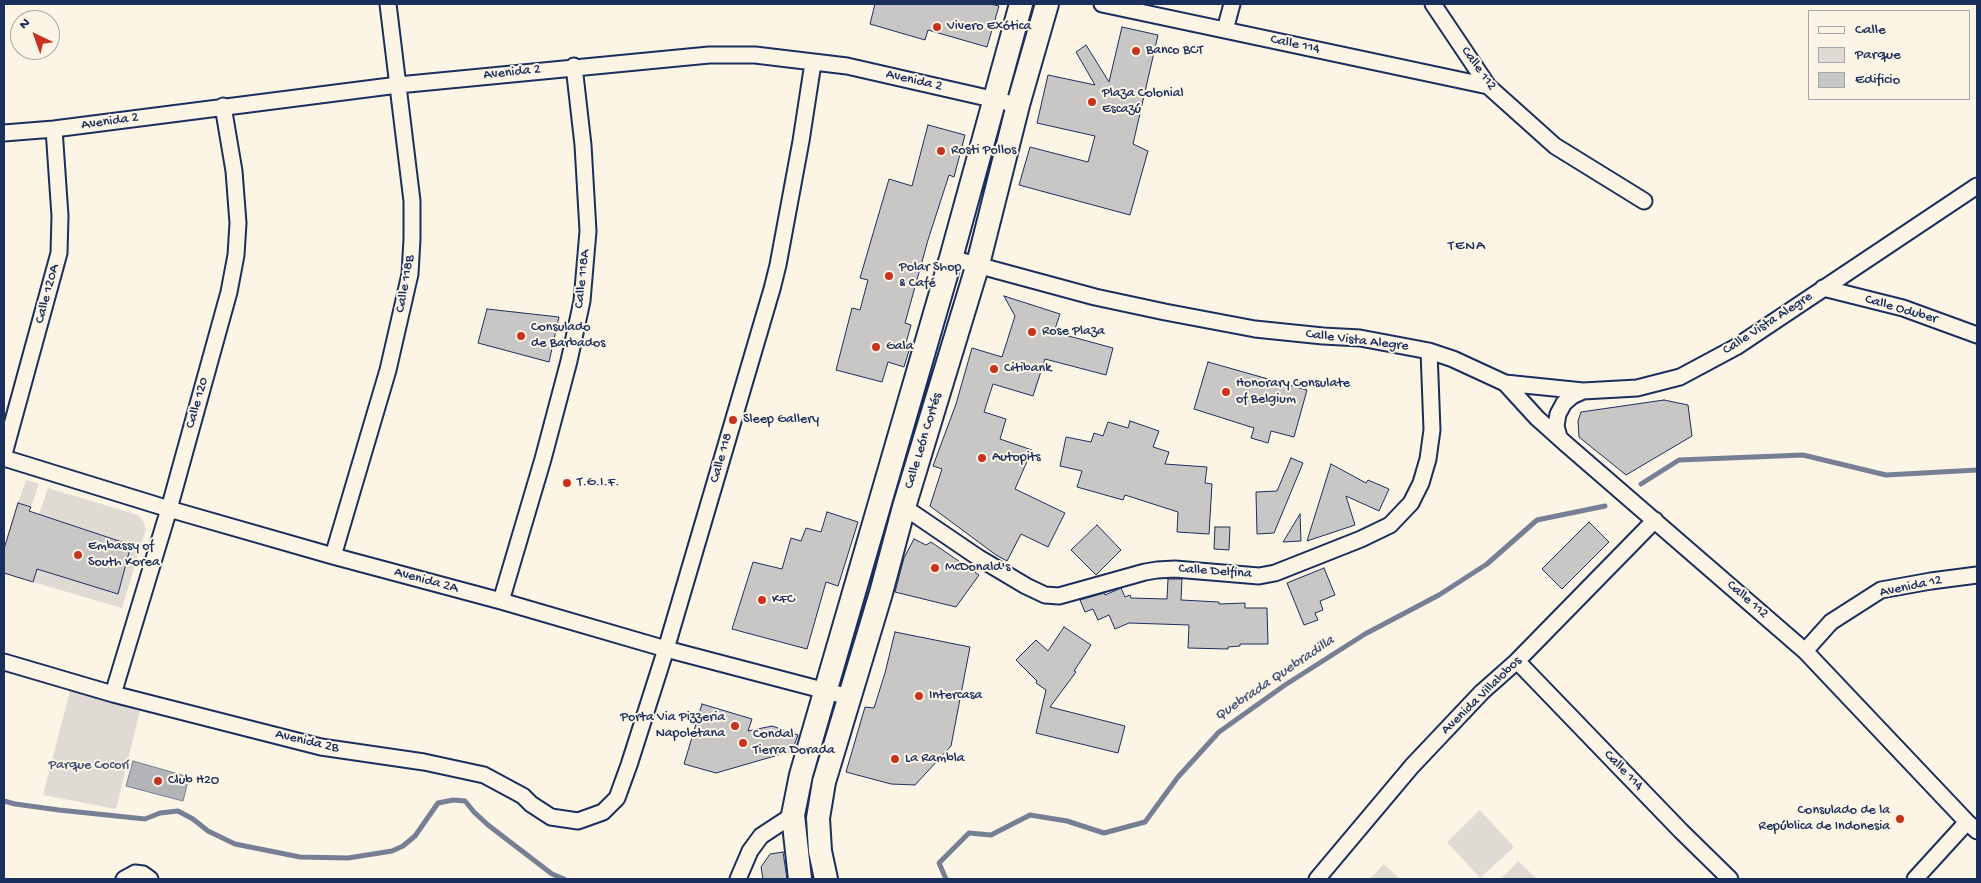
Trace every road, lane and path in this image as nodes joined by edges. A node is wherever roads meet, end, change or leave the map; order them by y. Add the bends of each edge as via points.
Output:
1 (388, 4) edge
2 (1020, 4) edge
3 (1047, 4) edge
4 (1102, 4) edge
5 (1232, 4) edge
6 (1433, 4) edge
7 (1225, 30) junction
8 (813, 63) junction
9 (574, 66) junction
10 (398, 85) junction
11 (1488, 86) junction
12 (995, 100) junction
13 (1018, 105) junction
14 (223, 106) junction
15 (54, 129) junction
16 (4, 133) edge
17 (1977, 186) edge
18 (1644, 201) dead end
19 (951, 258) junction
20 (978, 264) junction
21 (1823, 288) junction
22 (1977, 335) edge
23 (1429, 351) junction
24 (1505, 383) junction
25 (1583, 391) junction
26 (1559, 437) junction
27 (4, 454) edge
28 (4, 458) edge
29 (904, 507) junction
30 (169, 509) junction
31 (1656, 520) junction
32 (333, 556) junction
33 (1977, 575) edge
34 (501, 601) junction
35 (666, 649) junction
36 (1805, 650) junction
37 (1518, 661) junction
38 (4, 662) edge
39 (825, 690) junction
40 (113, 694) junction
41 (849, 697) junction
42 (603, 812) joint
43 (793, 815) junction
44 (1972, 826) edge
45 (124, 879) edge
46 (150, 879) edge
47 (738, 879) edge
48 (800, 879) edge
49 (826, 879) edge
50 (1317, 879) edge
51 (1730, 879) edge
52 (1915, 879) edge

1 - 10 street, Calle 118B
2 - 12 main road, Calle León Cortés
3 - 13 main road, Calle León Cortés
4 - 7 street, Calle 114
5 - 7 street
6 - 11 street, Calle 112
7 - 11 street, Calle 114
8 - 9 street, Avenida 2 via 756,55 709,55
8 - 12 street, Avenida 2 via 847,66
8 - 35 street, Calle 118 via 776,273
9 - 10 street, Avenida 2
9 - 34 street, Calle 118A via 588,231 582,301 543,459
10 - 14 street, Avenida 2
10 - 32 street, Calle 118B via 412,201 410,274 388,370
11 - 18 street, Calle 112 via 1554,146
12 - 13 street, Avenida 2
12 - 19 main road, Calle León Cortés
13 - 20 main road, Calle León Cortés
14 - 15 street, Avenida 2
14 - 30 street, Calle 120 via 234,170 238,223 236,255 229,292
15 - 16 street, Avenida 2
15 - 27 street, Calle 120A via 59,253
17 - 21 street, Calle Vista Alegre
19 - 20 street, Calle Vista Alegre
19 - 39 main road, Calle León Cortés
20 - 23 street, Calle Vista Alegre via 1095,297 1174,314 1255,329 1360,338
20 - 29 main road, Calle León Cortés
21 - 22 street, Calle Oduber via 1903,308
21 - 25 street, Calle Vista Alegre via 1736,347 1680,378 1637,388
23 - 24 street, Calle Vista Alegre
23 - 29 street, Calle Delfina via 1432,430 1428,459 1411,503 1390,525 1275,573 1259,576 1157,570 1060,596 1045,595 979,558
24 - 25 street, Calle Vista Alegre
24 - 26 street, Calle 112
25 - 26 street via 1564,404 1557,420
26 - 31 street, Calle 112
28 - 30 street, Avenida 2A
29 - 41 main road, Calle León Cortés
30 - 32 street, Avenida 2A
30 - 40 street, Calle 120
31 - 36 street, Calle 112
31 - 37 street, Avenida Villalobos
32 - 34 street, Avenida 2A
33 - 36 street, Avenida 12 via 1881,590 1831,622
34 - 35 street, Avenida 2A
35 - 39 street, Avenida 2A
35 - 42 street, Calle 118 via 618,798
36 - 44 street, Calle 112
37 - 50 street, Avenida Villalobos via 1482,692 1412,766
37 - 51 street, Calle 114
38 - 40 street, Avenida 2B
39 - 41 street, Avenida 2A
39 - 43 main road, Calle León Cortés
40 - 42 street, Avenida 2B via 321,747 424,762 484,775 523,796 551,817 578,821
41 - 49 main road, Calle León Cortés via 824,782 818,818
43 - 47 street via 761,836 750,851
43 - 48 main road, Calle León Cortés
44 - 52 street
45 - 46 street via 135,873

